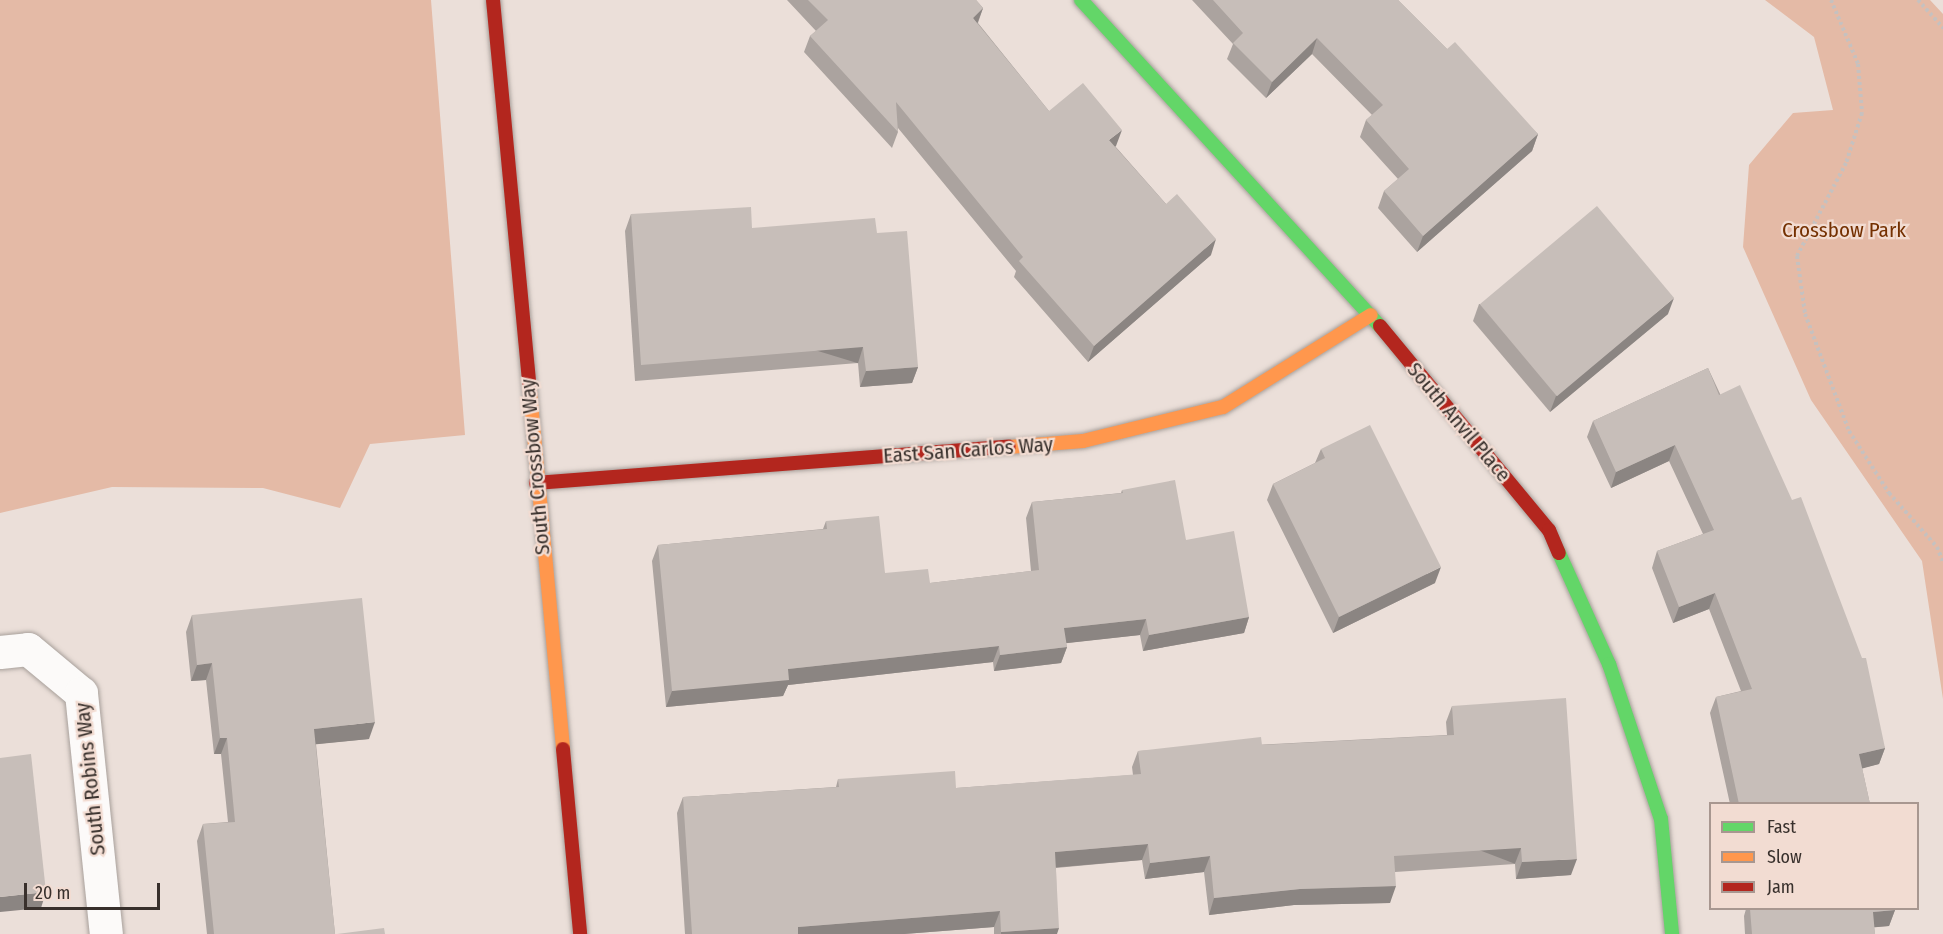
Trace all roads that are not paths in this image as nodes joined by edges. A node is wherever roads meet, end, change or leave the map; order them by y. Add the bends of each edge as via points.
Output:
1 (493, 0) edge
2 (1081, 0) edge
3 (1371, 315) junction
4 (536, 483) junction
5 (14, 650) edge
6 (106, 934) edge
7 (580, 934) edge
8 (1672, 934) edge

1 - 4 street, South Crossbow Way
2 - 3 street, South Anvil Place
3 - 4 street, East San Carlos Way via 1223,406 1083,441
3 - 8 street, South Anvil Place via 1549,530 1609,664 1661,819
4 - 7 street, South Crossbow Way
5 - 6 street, South Robins Way via 81,693

